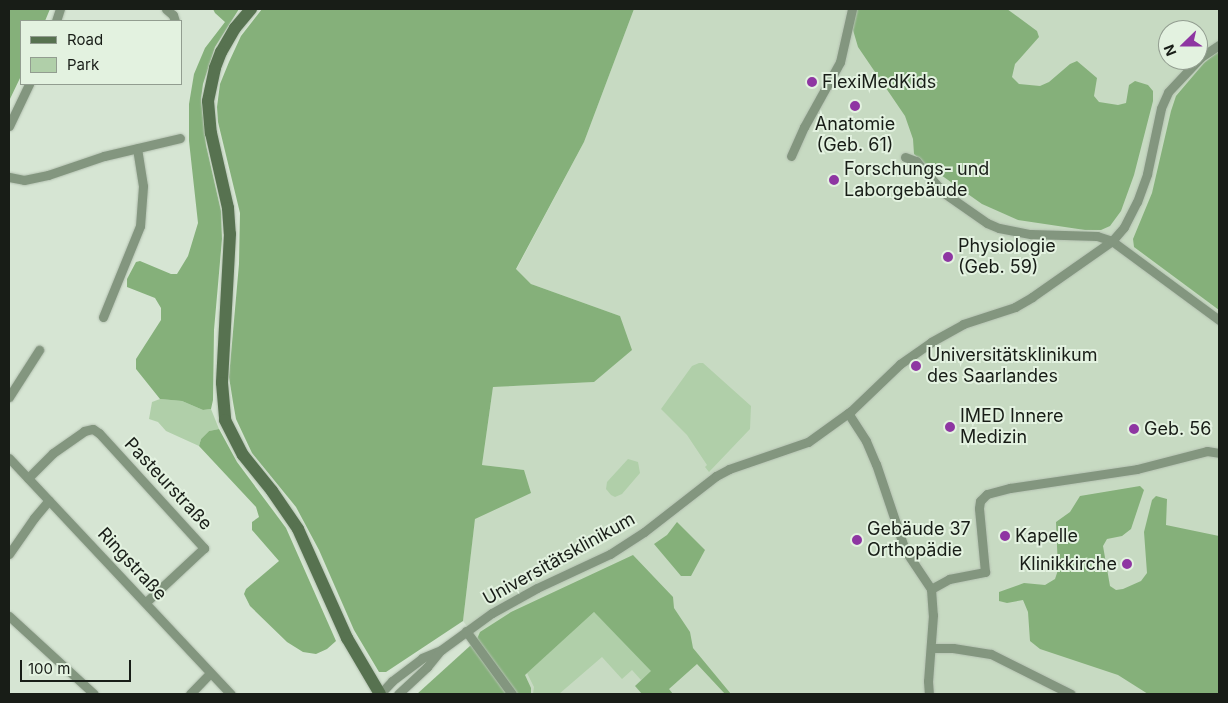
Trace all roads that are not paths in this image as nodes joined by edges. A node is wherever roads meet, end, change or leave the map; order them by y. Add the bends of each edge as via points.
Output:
1 (166, 9) edge
2 (251, 9) edge
3 (852, 9) edge
4 (175, 20) edge
5 (1219, 45) edge
6 (29, 85) edge
7 (9, 126) edge
8 (180, 138) dead end
9 (137, 148) junction
10 (791, 156) dead end
11 (905, 157) dead end
12 (9, 177) edge
13 (1112, 241) junction
14 (103, 318) dead end
15 (1219, 320) edge
16 (39, 350) dead end
17 (9, 397) edge
18 (848, 413) junction
19 (1219, 453) edge
20 (9, 458) edge
21 (28, 478) junction
22 (50, 500) junction
23 (9, 554) edge
24 (931, 589) junction
25 (146, 602) junction
26 (9, 616) edge
27 (466, 631) junction
28 (931, 648) junction
29 (441, 650) junction
30 (210, 673) junction
31 (94, 694) edge
32 (190, 694) edge
33 (231, 694) edge
34 (380, 694) edge
35 (398, 694) edge
36 (512, 694) edge
37 (929, 694) edge
38 (1071, 694) edge

1 - 4 street
2 - 34 street via 221,52 208,101 230,234 222,383 226,420 243,455 298,530 348,638
3 - 10 street via 843,55
5 - 13 street, Universitätsklinikum via 1201,57 1168,92 1137,202 1124,227
6 - 7 street
8 - 9 street
9 - 12 street via 48,175 24,180
9 - 14 street via 143,186 140,226
11 - 13 street via 916,161 944,193 969,212 1000,228 1031,234 1097,236
13 - 15 street
13 - 18 street, Universitätsklinikum via 1015,307 963,324 931,342 900,364
16 - 17 street
18 - 24 street via 876,464 905,550
18 - 27 street, Universitätsklinikum via 802,445 716,476 653,526 610,554 515,600
19 - 24 street via 1207,451 1181,460 987,494 979,508 985,572 949,579
20 - 21 street, Ringstraße
21 - 22 street, Ringstraße
21 - 25 street, Pasteurstraße via 68,442 93,429 125,460 204,548
22 - 23 street
22 - 25 street, Ringstraße
24 - 28 street
25 - 30 street, Ringstraße
26 - 31 street
27 - 29 street, Universitätsklinikum
27 - 36 street
28 - 37 street
28 - 38 street via 991,654
29 - 34 street via 422,658
29 - 35 street
30 - 32 street
30 - 33 street, Ringstraße

